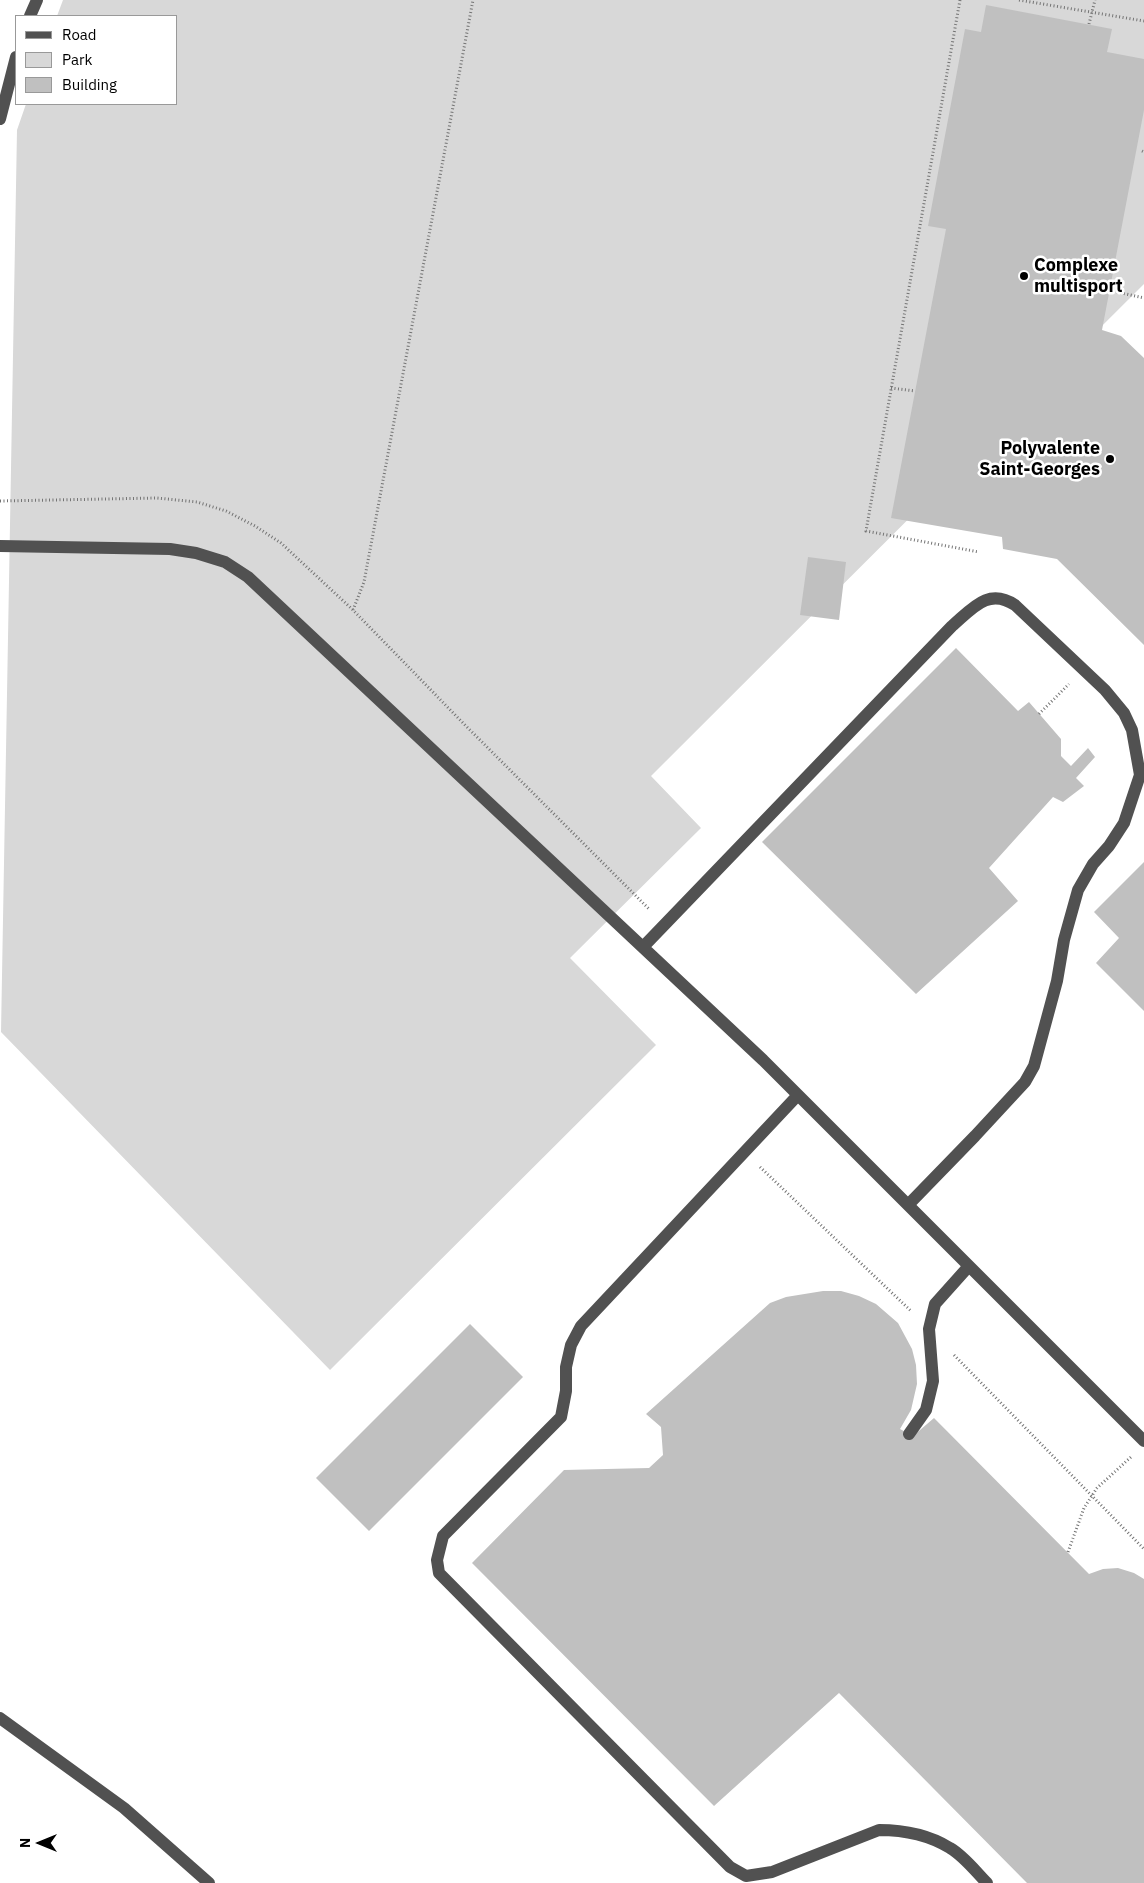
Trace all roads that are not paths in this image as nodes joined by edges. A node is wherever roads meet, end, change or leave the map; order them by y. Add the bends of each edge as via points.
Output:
1 (37, 0) edge
2 (30, 15) edge
3 (15, 61) edge
4 (0, 119) edge
5 (0, 546) edge
6 (643, 947) junction
7 (798, 1096) junction
8 (908, 1205) junction
9 (969, 1266) junction
10 (909, 1434) dead end
11 (1144, 1441) edge
12 (0, 1718) edge
13 (210, 1883) edge
14 (987, 1883) edge

1 - 2 street
3 - 4 street
5 - 6 street via 170,548 225,562 276,601
6 - 7 street
6 - 8 street via 952,626 980,602 989,598 1007,600 1105,690 1124,713 1132,730 1140,775 1124,823 1078,890 1034,1066 1025,1082
7 - 8 street
7 - 14 street via 581,1326 571,1345 566,1367 561,1417 443,1536 437,1560 439,1573 730,1867 746,1876 772,1872 879,1830 898,1830 927,1837 952,1848
8 - 9 street
9 - 10 street via 935,1304 929,1329 933,1381 926,1410
9 - 11 street
12 - 13 street via 124,1808

